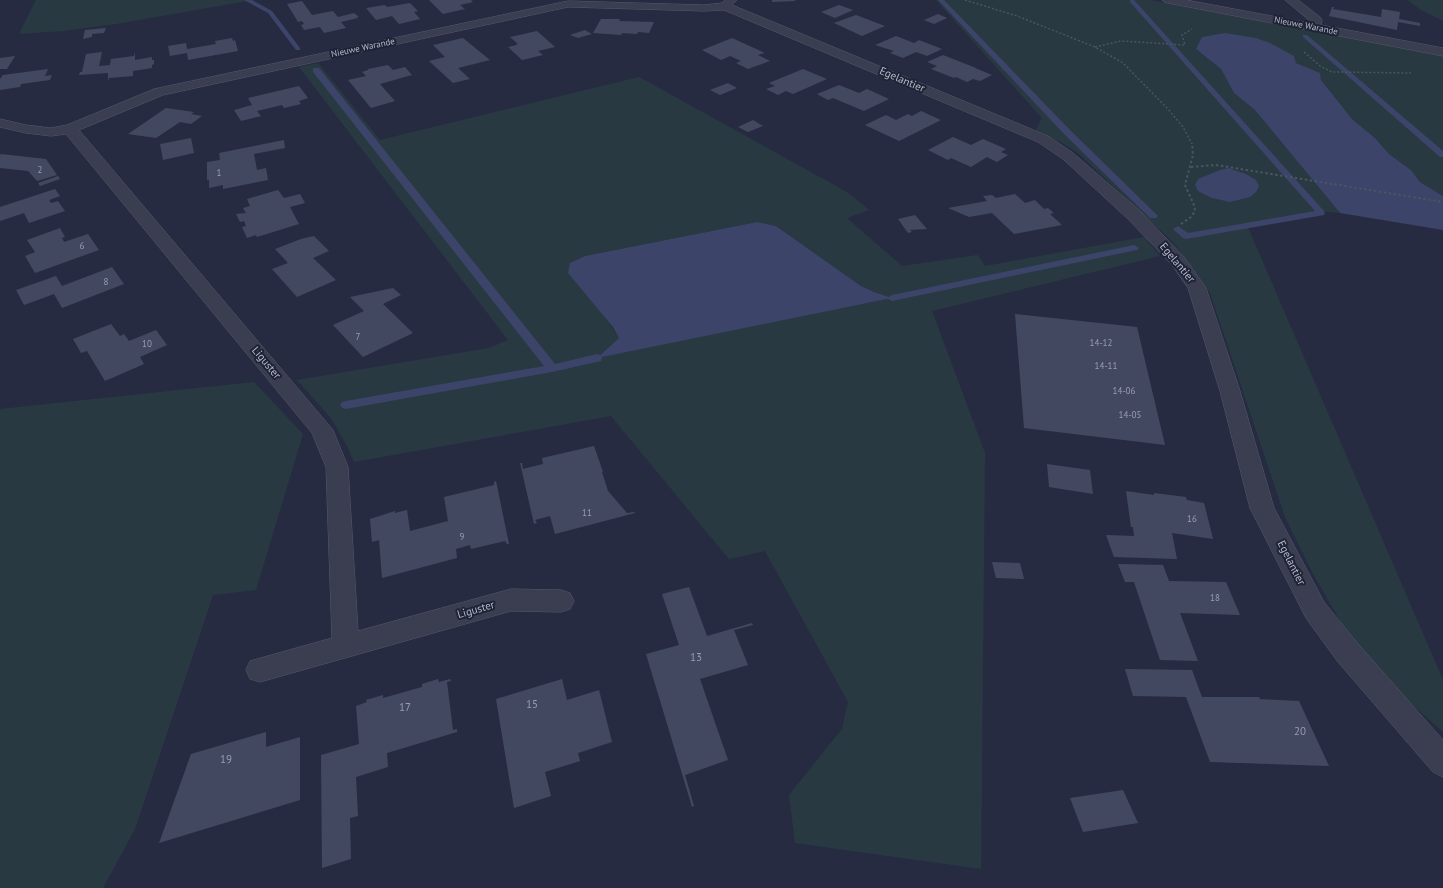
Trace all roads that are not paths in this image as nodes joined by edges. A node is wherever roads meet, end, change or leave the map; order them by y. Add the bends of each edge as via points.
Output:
1 (1168, 0) edge
2 (1291, 0) edge
3 (565, 2) edge
4 (728, 3) edge
5 (1314, 28) junction
6 (1443, 52) edge
7 (0, 123) edge
8 (70, 129) junction
9 (560, 601) dead end
10 (346, 646) junction
11 (260, 670) dead end
12 (1443, 762) edge

1 - 5 street, Nieuwe Warande
2 - 5 street via 1316,20
3 - 4 street, Nieuwe Warande via 704,8
3 - 8 street, Nieuwe Warande via 159,92
4 - 12 street, Egelantier via 1043,139 1068,156 1134,216 1178,261 1197,288 1230,391 1262,508 1315,610 1348,653
5 - 6 street, Nieuwe Warande
7 - 8 street, Nieuwe Warande via 51,132
8 - 10 street, Liguster via 322,430 337,467
9 - 10 street, Liguster via 511,600
10 - 11 street, Liguster

